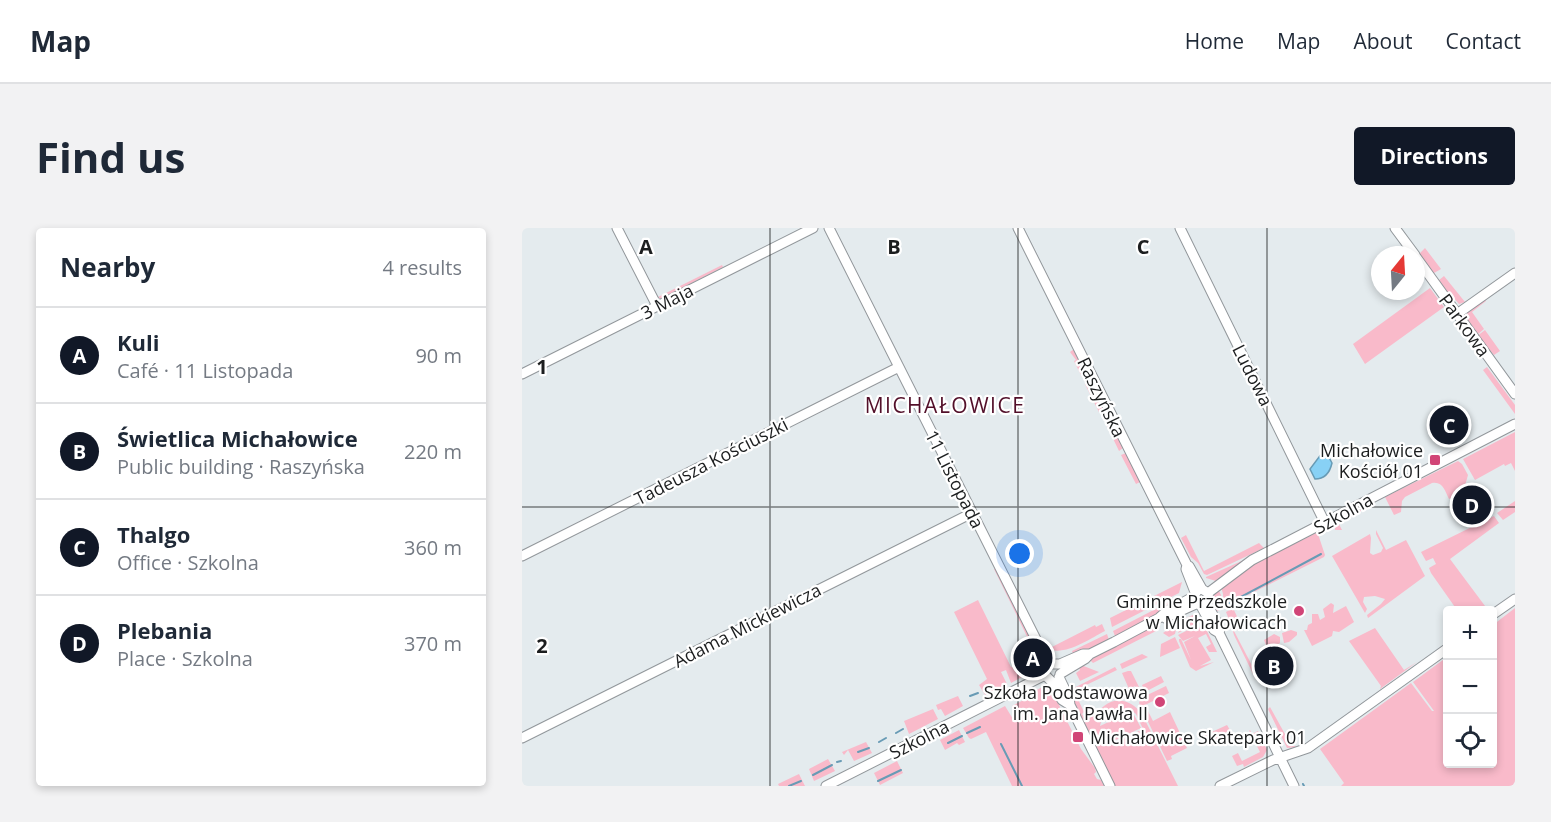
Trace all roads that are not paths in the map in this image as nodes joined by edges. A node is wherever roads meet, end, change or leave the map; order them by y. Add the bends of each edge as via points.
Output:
1 (617, 228) edge
2 (813, 228) edge
3 (829, 228) edge
4 (1018, 228) edge
5 (1180, 228) edge
6 (1395, 228) edge
7 (1408, 246) edge
8 (1425, 270) edge
9 (1515, 273) edge
10 (657, 306) junction
11 (1457, 314) junction
12 (899, 367) junction
13 (522, 374) edge
14 (1515, 394) edge
15 (1515, 424) edge
16 (972, 513) junction
17 (1326, 523) junction
18 (522, 556) edge
19 (1200, 598) junction
20 (1515, 599) edge
21 (1497, 612) edge
22 (1443, 652) edge
23 (1054, 673) junction
24 (522, 738) edge
25 (1280, 758) junction
26 (826, 786) edge
27 (1110, 786) edge
28 (1220, 786) edge
29 (1294, 786) edge

1 - 10 street
2 - 10 street, 3 Maja
3 - 12 street, 11 Listopada
4 - 19 street, Raszyńska via 1191,567
5 - 17 street, Ludowa
6 - 7 street, Parkowa
8 - 11 street, Parkowa
9 - 11 street
10 - 13 street, 3 Maja
11 - 14 street, Parkowa
12 - 16 street, 11 Listopada
12 - 18 street, Tadeusza Kościuszki
15 - 17 street, Szkolna
16 - 23 street, 11 Listopada
16 - 24 street, Adama Mickiewicza
17 - 19 street, Szkolna via 1252,560
19 - 23 street, Szkolna
19 - 25 street, Raszyńska via 1220,629
20 - 21 street
22 - 25 street via 1308,748
23 - 26 street, Szkolna
23 - 27 street, 11 Listopada
25 - 28 street
25 - 29 street, Raszyńska

